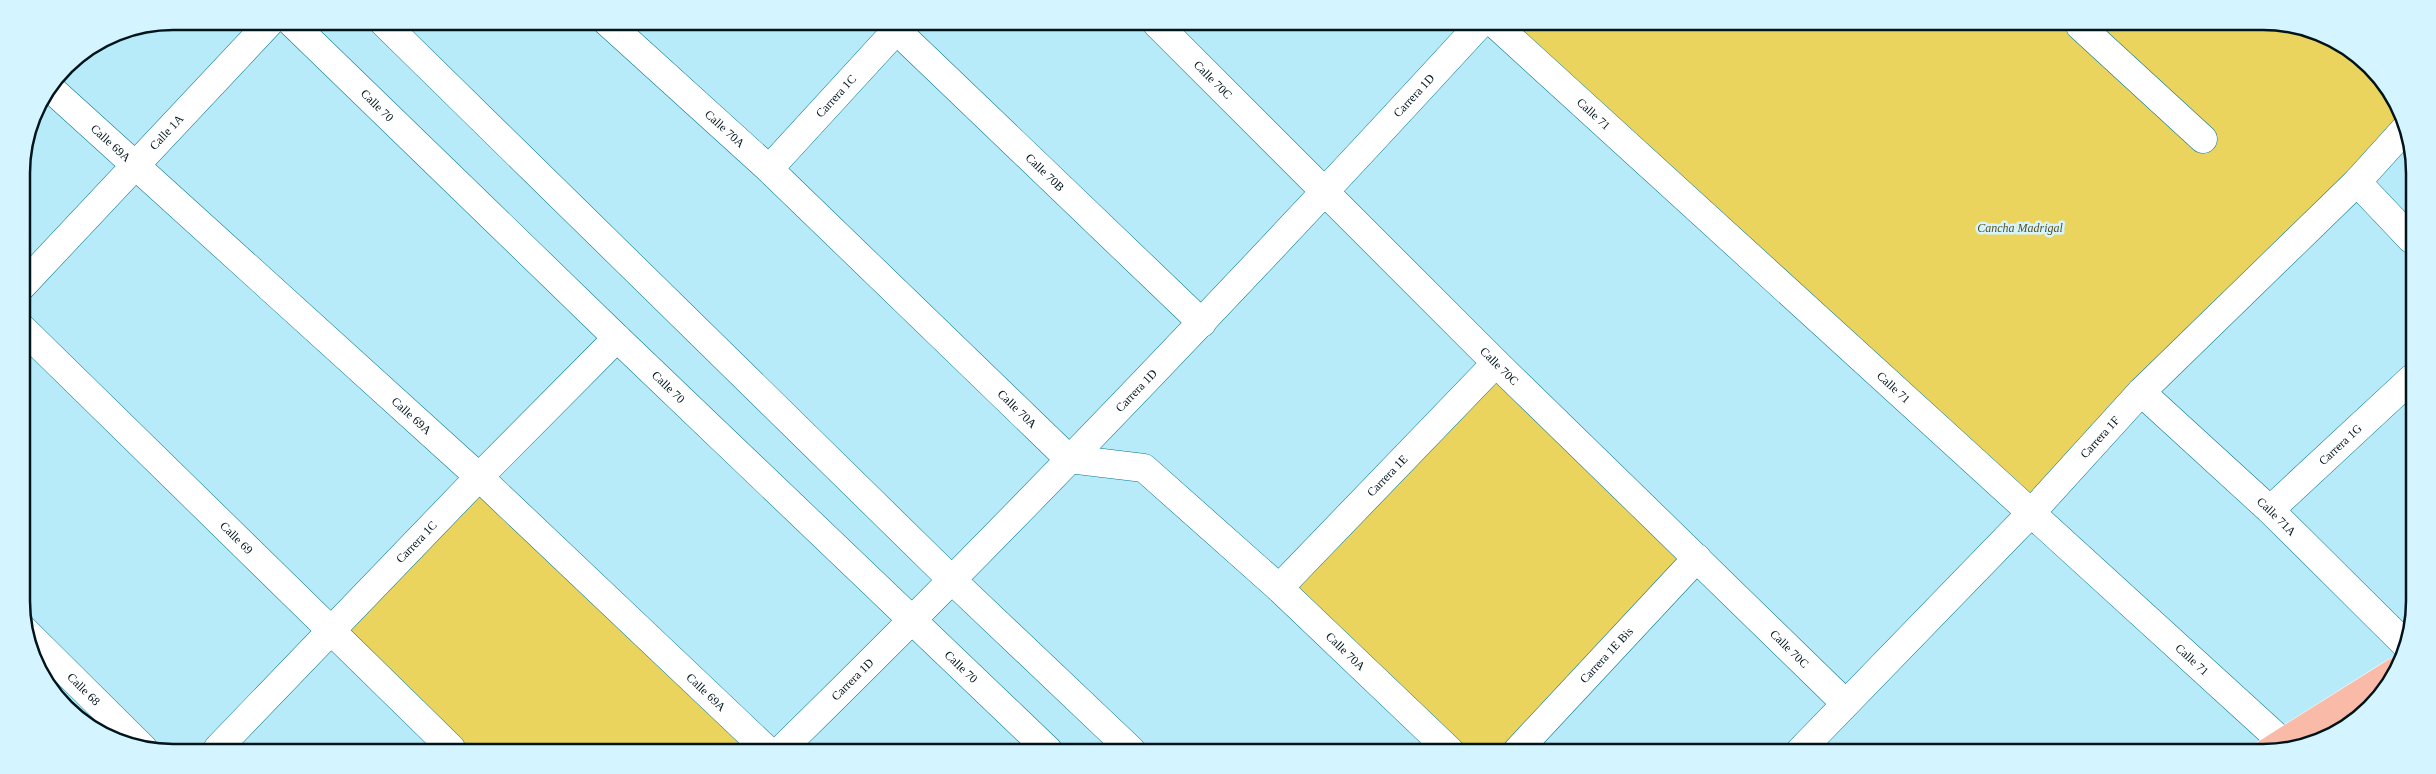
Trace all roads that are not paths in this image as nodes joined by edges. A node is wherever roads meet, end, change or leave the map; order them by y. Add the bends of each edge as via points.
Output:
1 (263, 30) edge
2 (299, 30) edge
3 (391, 30) edge
4 (616, 30) edge
5 (892, 30) edge
6 (901, 30) edge
7 (1163, 30) edge
8 (1474, 30) edge
9 (1503, 30) edge
10 (2084, 30) edge
11 (55, 93) edge
12 (2400, 134) edge
13 (2203, 139) dead end
14 (135, 166) junction
15 (769, 169) junction
16 (2357, 182) junction
17 (1325, 193) junction
18 (2406, 234) edge
19 (30, 278) edge
20 (1202, 323) junction
21 (30, 336) edge
22 (617, 338) junction
23 (1496, 363) junction
24 (2406, 384) edge
25 (2141, 392) junction
26 (1069, 459) junction
27 (479, 477) junction
28 (2270, 510) junction
29 (2031, 513) junction
30 (1696, 558) junction
31 (953, 581) junction
32 (1280, 588) junction
33 (914, 620) junction
34 (330, 630) junction
35 (2400, 640) edge
36 (37, 643) edge
37 (2382, 680) edge
38 (1845, 703) junction
39 (133, 738) edge
40 (2290, 741) edge
41 (222, 744) edge
42 (447, 744) edge
43 (761, 744) edge
44 (787, 744) edge
45 (1042, 744) edge
46 (1125, 744) edge
47 (1444, 744) edge
48 (1523, 744) edge
49 (1807, 744) edge
50 (2275, 744) edge

1 - 14 street, Calle 1A
2 - 22 street, Calle 70
3 - 31 street
4 - 15 street, Calle 70A
5 - 15 street, Carrera 1C
6 - 20 street, Calle 70B
7 - 17 street, Calle 70C
8 - 17 street, Carrera 1D
9 - 29 street, Calle 71
10 - 13 street
11 - 14 street, Calle 69A
12 - 16 street, Carrera 1F
14 - 19 street, Calle 1A
14 - 27 street, Calle 69A
15 - 26 street, Calle 70A
16 - 18 street
16 - 25 street, Carrera 1F
17 - 20 street, Carrera 1D
17 - 23 street, Calle 70C
20 - 26 street, Carrera 1D
21 - 34 street, Calle 69
22 - 27 street, Carrera 1C
22 - 33 street, Calle 70
23 - 30 street, Calle 70C
23 - 32 street, Carrera 1E
24 - 28 street, Carrera 1G
25 - 28 street, Calle 71A
25 - 29 street, Carrera 1F
26 - 31 street, Carrera 1D
26 - 32 street, Calle 70A via 1144,468
27 - 34 street, Carrera 1C
27 - 43 street, Calle 69A
28 - 35 street, Calle 71A
29 - 38 street, Carrera 1F
29 - 50 street, Calle 71
30 - 38 street, Calle 70C
30 - 48 street, Carrera 1E Bis
31 - 33 street, Carrera 1D
31 - 46 street
32 - 47 street, Calle 70A
33 - 44 street, Carrera 1D
33 - 45 street, Calle 70
34 - 41 street, Carrera 1C
34 - 42 street, Calle 69
36 - 39 street, Calle 68
37 - 40 main road
38 - 49 street, Carrera 1F

